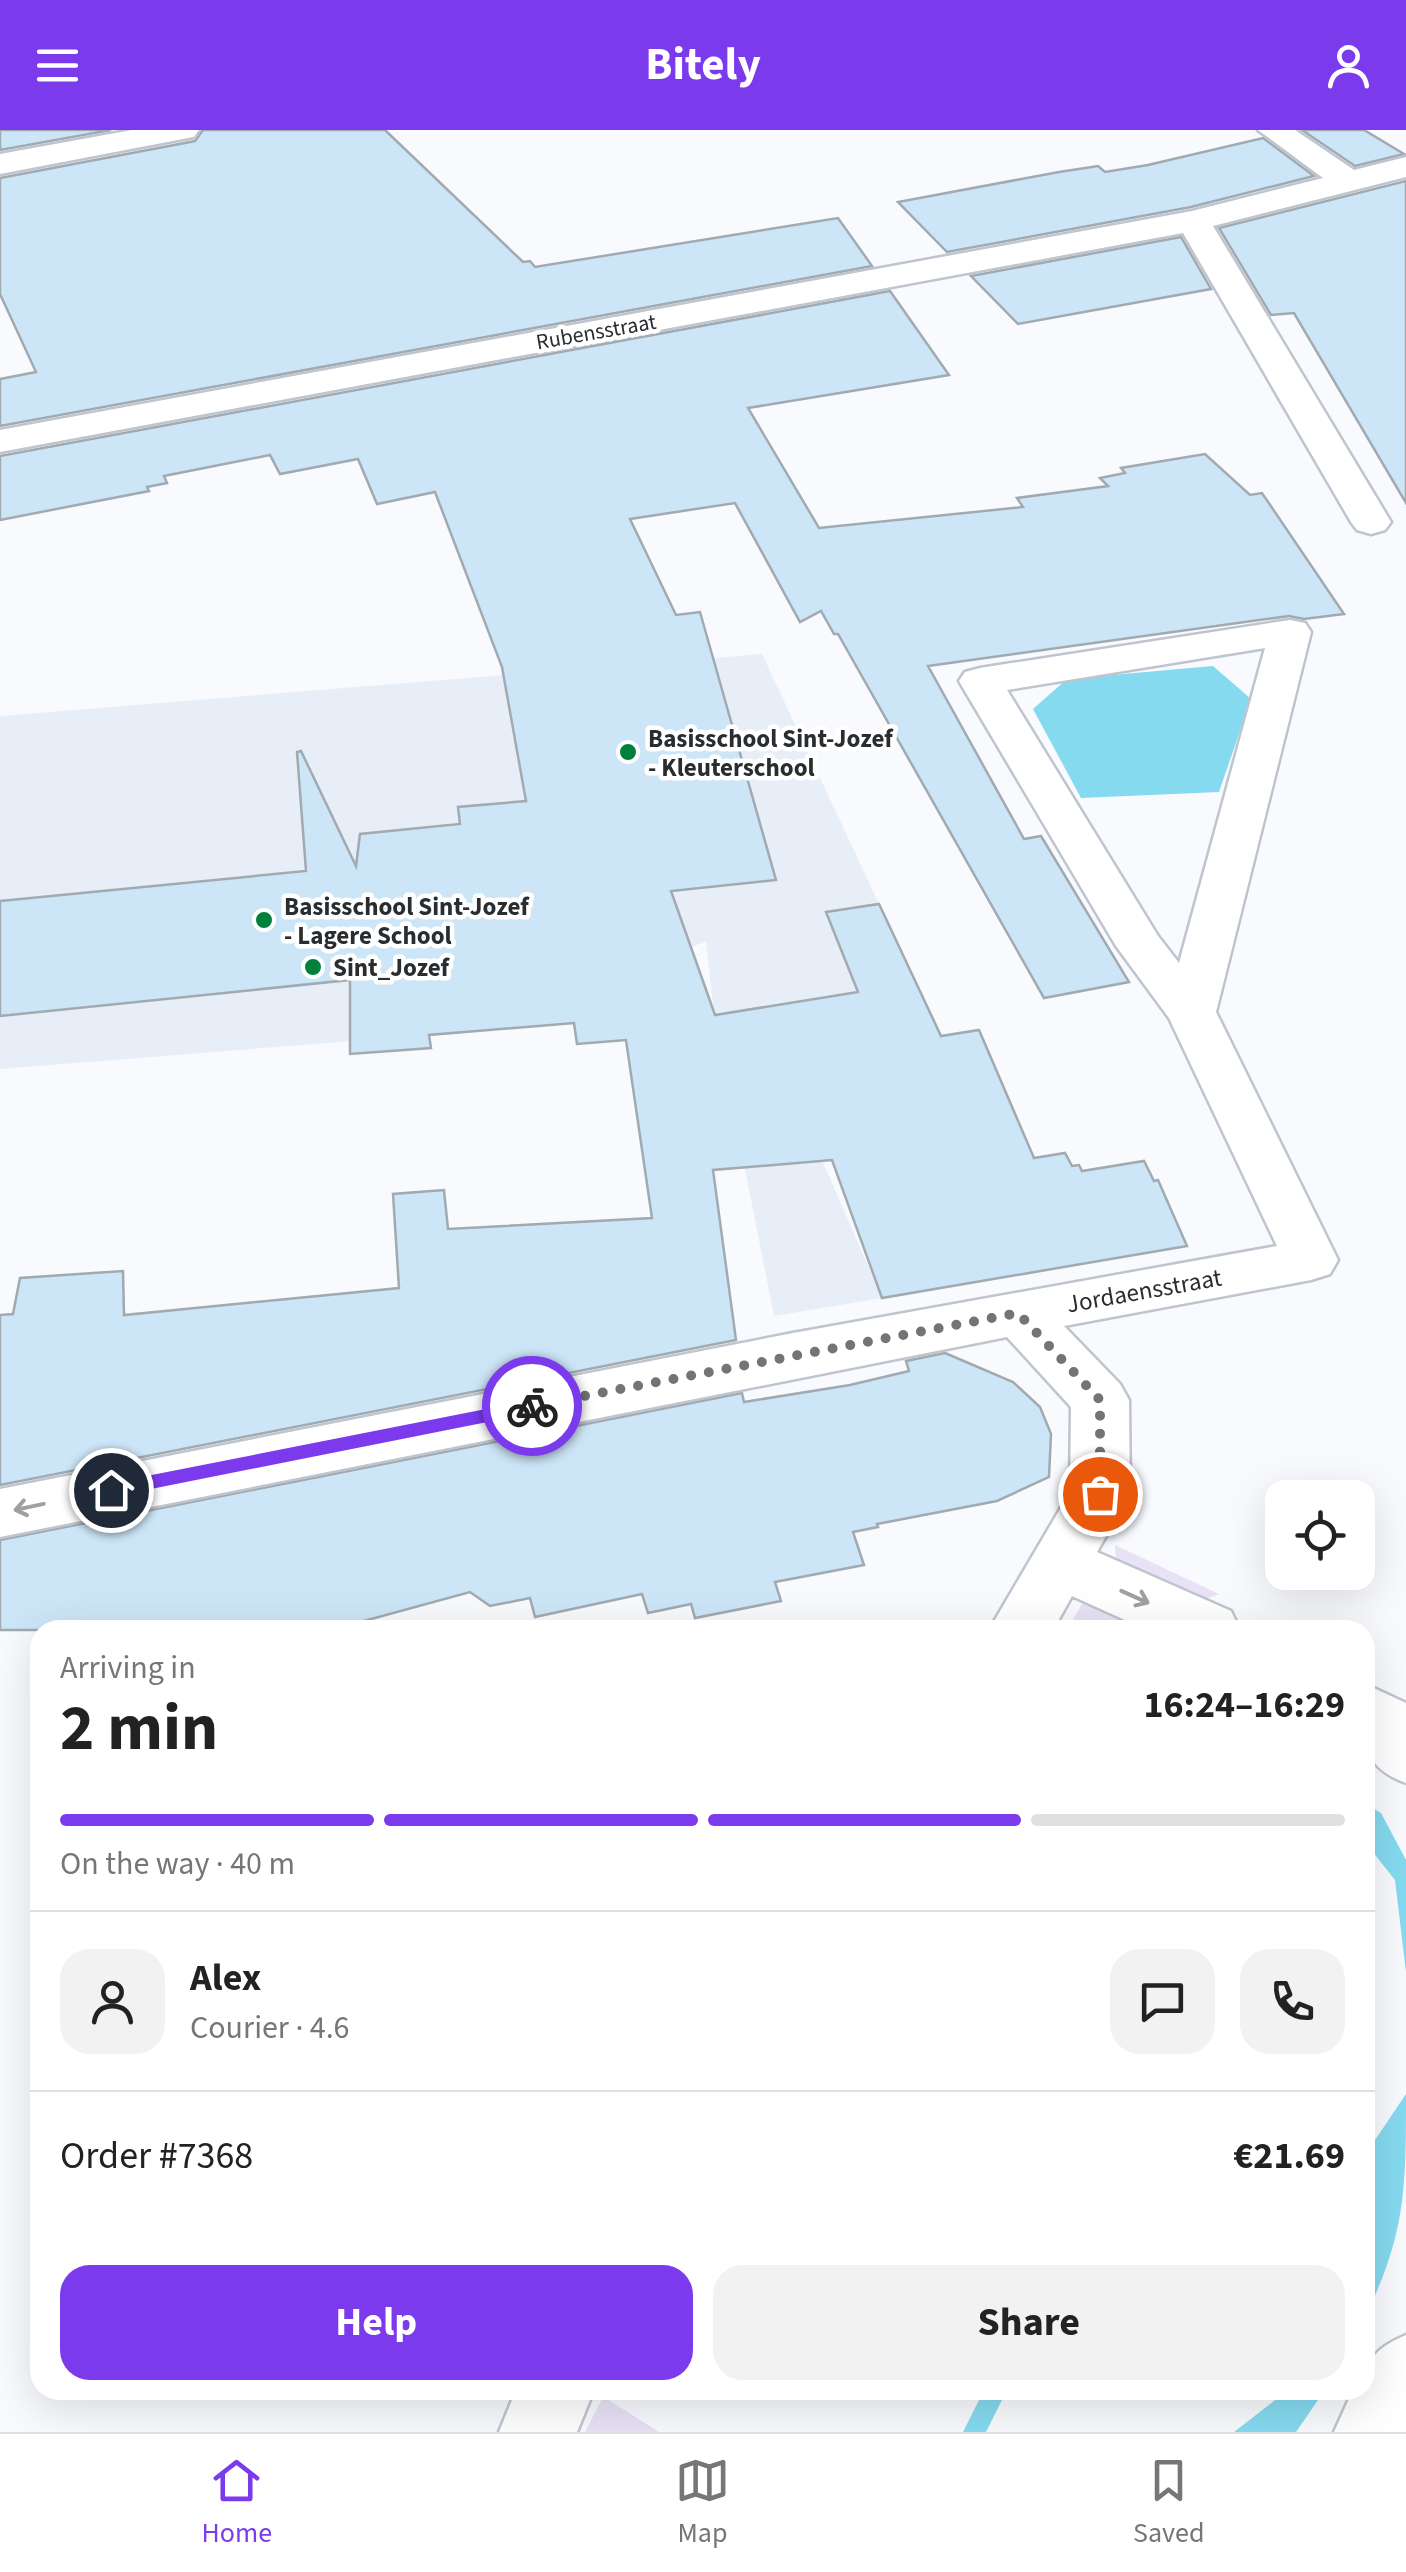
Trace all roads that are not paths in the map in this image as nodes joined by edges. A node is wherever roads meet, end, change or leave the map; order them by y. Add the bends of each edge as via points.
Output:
1 (183, 130) edge
2 (1274, 130) edge
3 (0, 164) edge
4 (1406, 167) edge
5 (1350, 182) junction
6 (1192, 221) junction
7 (0, 441) edge
8 (1371, 522) dead end
9 (1191, 1012) junction
10 (1018, 1313) junction
11 (0, 1513) edge
12 (1061, 1563) junction
13 (1026, 1620) edge
14 (1187, 1620) edge
15 (1375, 1717) edge
16 (1406, 1755) edge
17 (1406, 2374) edge
18 (551, 2400) edge
19 (538, 2432) edge
20 (1373, 2432) edge

1 - 3 main road
2 - 5 main road
4 - 5 main road, Rubensstraat
5 - 6 main road, Rubensstraat
6 - 7 main road, Rubensstraat
6 - 8 main road
9 - 9 main road, Jordaensstraat via 1290,632 980,681 1140,946
9 - 10 main road, Jordaensstraat via 1311,1260
10 -> 11 main road, Jordaensstraat
10 - 12 main road via 1100,1400 1100,1494
12 - 13 main road
12 -> 14 main road
15 - 16 main road
17 - 20 main road
18 - 19 main road

